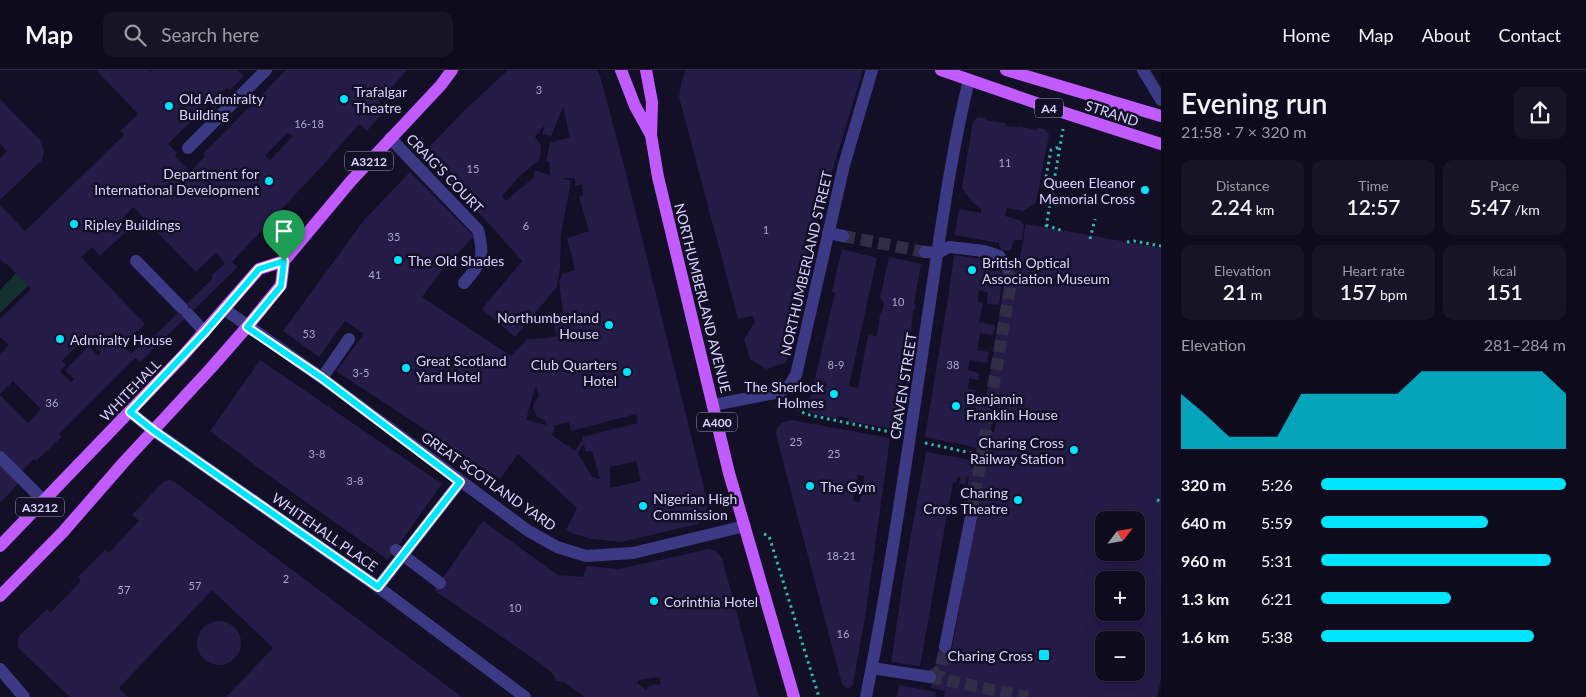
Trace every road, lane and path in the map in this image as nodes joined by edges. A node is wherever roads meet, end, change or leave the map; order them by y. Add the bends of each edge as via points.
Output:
1 (265, 70) edge
2 (452, 70) edge
3 (461, 70) edge
4 (621, 70) edge
5 (646, 70) edge
6 (872, 70) edge
7 (941, 70) edge
8 (1006, 70) edge
9 (1143, 70) edge
10 (969, 80) junction
11 (441, 85) junction
12 (1161, 100) edge
13 (1161, 116) edge
14 (1064, 129) dead end
15 (651, 135) junction
16 (390, 138) junction
17 (1161, 144) edge
18 (1060, 146) junction
19 (188, 148) dead end
20 (1046, 177) dead end
21 (1095, 219) dead end
22 (1064, 231) dead end
23 (828, 233) junction
24 (843, 236) tunnel mouth
25 (1090, 239) dead end
26 (1127, 242) dead end
27 (1161, 246) edge
28 (931, 252) junction
29 (136, 261) dead end
30 (284, 261) junction
31 (1006, 267) dead end
32 (464, 283) dead end
33 (224, 309) junction
34 (247, 327) junction
35 (205, 332) junction
36 (349, 339) dead end
37 (322, 378) junction
38 (780, 392) junction
39 (713, 404) junction
40 (130, 412) junction
41 (154, 431) junction
42 (910, 438) junction
43 (0, 456) edge
44 (985, 456) dead end
45 (460, 482) junction
46 (44, 502) junction
47 (972, 512) tunnel mouth
48 (745, 526) junction
49 (0, 546) edge
50 (396, 550) dead end
51 (440, 583) dead end
52 (378, 587) junction
53 (0, 596) edge
54 (945, 647) tunnel mouth
55 (872, 668) junction
56 (0, 669) edge
57 (930, 678) dead end
58 (24, 697) edge
59 (525, 697) edge
60 (794, 697) edge
61 (819, 697) edge
62 (866, 697) edge

1 - 19 street
2 - 11 main road, A3212
3 - 11 main road, A3212
4 - 15 main road, NORTHUMBERLAND AVENUE / A400
5 - 15 main road, NORTHUMBERLAND AVENUE / A400 via 652,102
6 - 23 street, NORTHUMBERLAND STREET
7 - 10 main road, STRAND / A4
8 - 13 main road, STRAND / A4
9 - 12 street
10 - 17 main road, STRAND / A4
10 - 28 street, CRAVEN STREET
11 - 16 main road, A3212
14 - 18 path
15 - 39 main road, NORTHUMBERLAND AVENUE / A400 via 658,177
16 - 30 main road, A3212
16 - 32 street, CRAIG'S COURT via 478,230 483,248 478,266
18 - 20 path via 1051,150
18 - 22 path via 1046,226
21 - 25 path
23 - 24 street
23 - 38 street, NORTHUMBERLAND STREET via 796,375
26 - 27 path
28 - 31 street via 949,247 984,251 999,256
28 - 42 street, CRAVEN STREET
29 - 35 street
30 - 33 main road, WHITEHALL / A3212 via 259,269
30 - 34 main road, A3212 via 281,286
33 - 34 street, GREAT SCOTLAND YARD
33 - 35 main road, WHITEHALL / A3212
34 - 37 street, GREAT SCOTLAND YARD
34 - 41 main road, A3212
35 - 40 main road, WHITEHALL / A3212
36 - 37 street
37 - 45 street, GREAT SCOTLAND YARD
38 - 39 street
38 - 42 path via 805,414
39 - 48 main road, NORTHUMBERLAND AVENUE / A400
40 - 41 street, WHITEHALL PLACE
40 - 46 main road, WHITEHALL / A3212
41 - 52 street, WHITEHALL PLACE
41 - 53 main road, A3212
42 - 44 path
42 - 55 street, CRAVEN STREET
43 - 46 street
45 - 48 street, GREAT SCOTLAND YARD via 526,530 557,547 586,556 633,553
45 - 52 street
46 - 49 main road, WHITEHALL / A3212
47 - 54 street
48 - 60 main road, NORTHUMBERLAND AVENUE / A400
48 - 61 path via 769,536
50 - 51 street, bridge
52 - 59 street, WHITEHALL PLACE
55 - 57 street
55 - 62 street, CRAVEN STREET
56 - 58 street

